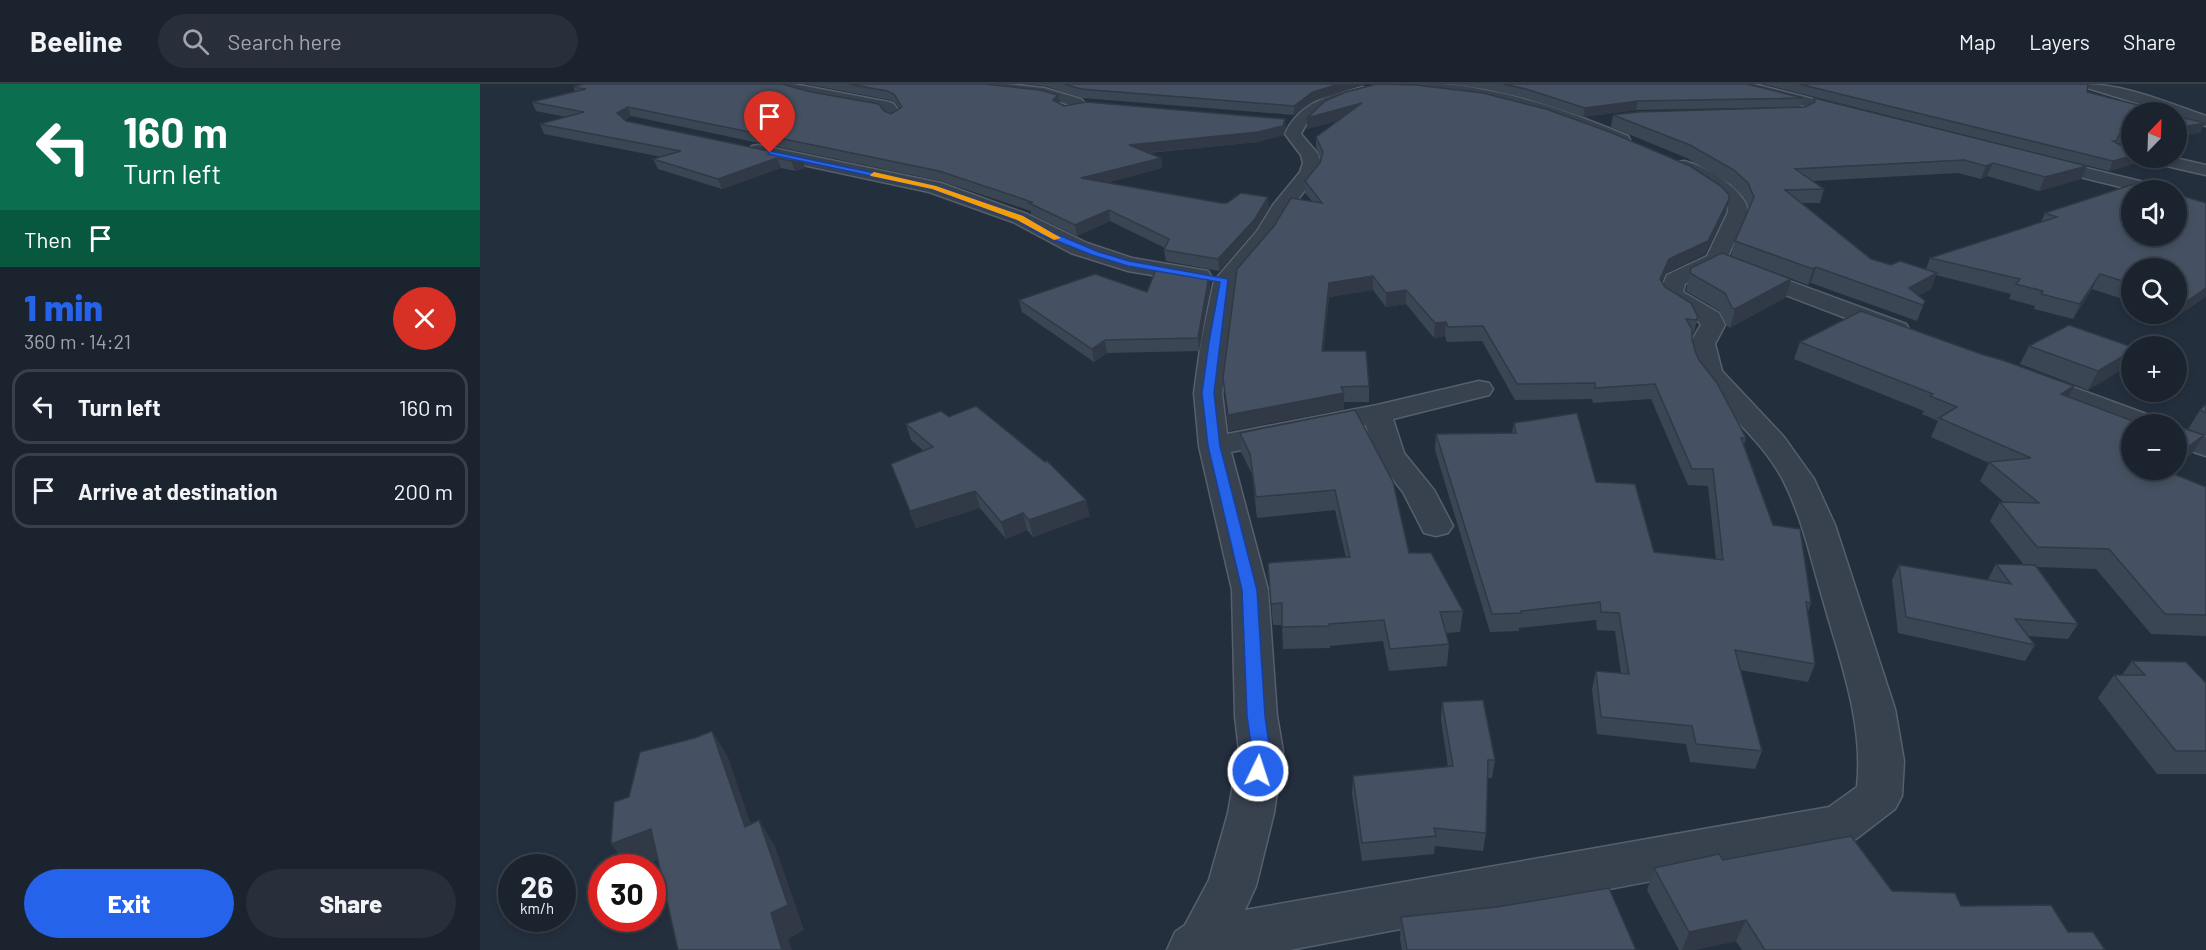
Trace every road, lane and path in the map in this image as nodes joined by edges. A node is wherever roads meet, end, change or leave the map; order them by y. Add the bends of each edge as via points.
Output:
1 (778, 84) edge
2 (965, 84) edge
3 (1737, 84) edge
4 (2089, 84) edge
5 (1384, 86) edge
6 (1084, 100) edge
7 (1837, 110) junction
8 (1787, 113) edge
9 (894, 116) edge
10 (1871, 118) edge
11 (1613, 119) dead end
12 (2206, 121) edge
13 (1585, 123) junction
14 (735, 145) edge
15 (1635, 145) edge
16 (1665, 158) edge
17 (2029, 159) edge
18 (2187, 166) edge
19 (2206, 170) edge
20 (2121, 182) edge
21 (1716, 260) junction
22 (1225, 280) junction
23 (1915, 336) edge
24 (2004, 370) edge
25 (1479, 388) dead end
26 (1377, 414) junction
27 (2121, 414) edge
28 (2187, 440) edge
29 (1214, 446) junction
30 (2206, 447) edge
31 (1436, 526) dead end
32 (1198, 946) edge

1 - 9 street via 889,107
2 - 6 street
3 - 7 street
4 - 12 street
5 - 13 street via 1437,86 1500,94
5 - 22 street via 1318,107 1289,121 1293,134 1310,154 1309,173 1266,234
7 - 8 street
7 - 10 street
11 - 13 street
13 - 15 street
14 - 22 street via 934,187 1020,218 1099,255 1128,264
16 - 21 street via 1726,190 1738,205
17 - 20 street
18 - 19 street
21 - 23 street
21 - 32 street via 1675,280 1671,294 1710,318 1713,325 1702,344 1710,374 1773,443 1798,478 1815,516 1874,709 1882,761 1879,796 1840,825
22 - 29 street via 1208,393
24 - 27 street
25 - 26 street
26 - 29 street
26 - 31 street via 1389,455 1418,490
28 - 30 street
29 - 32 street via 1250,590 1261,751 1251,813 1232,886

